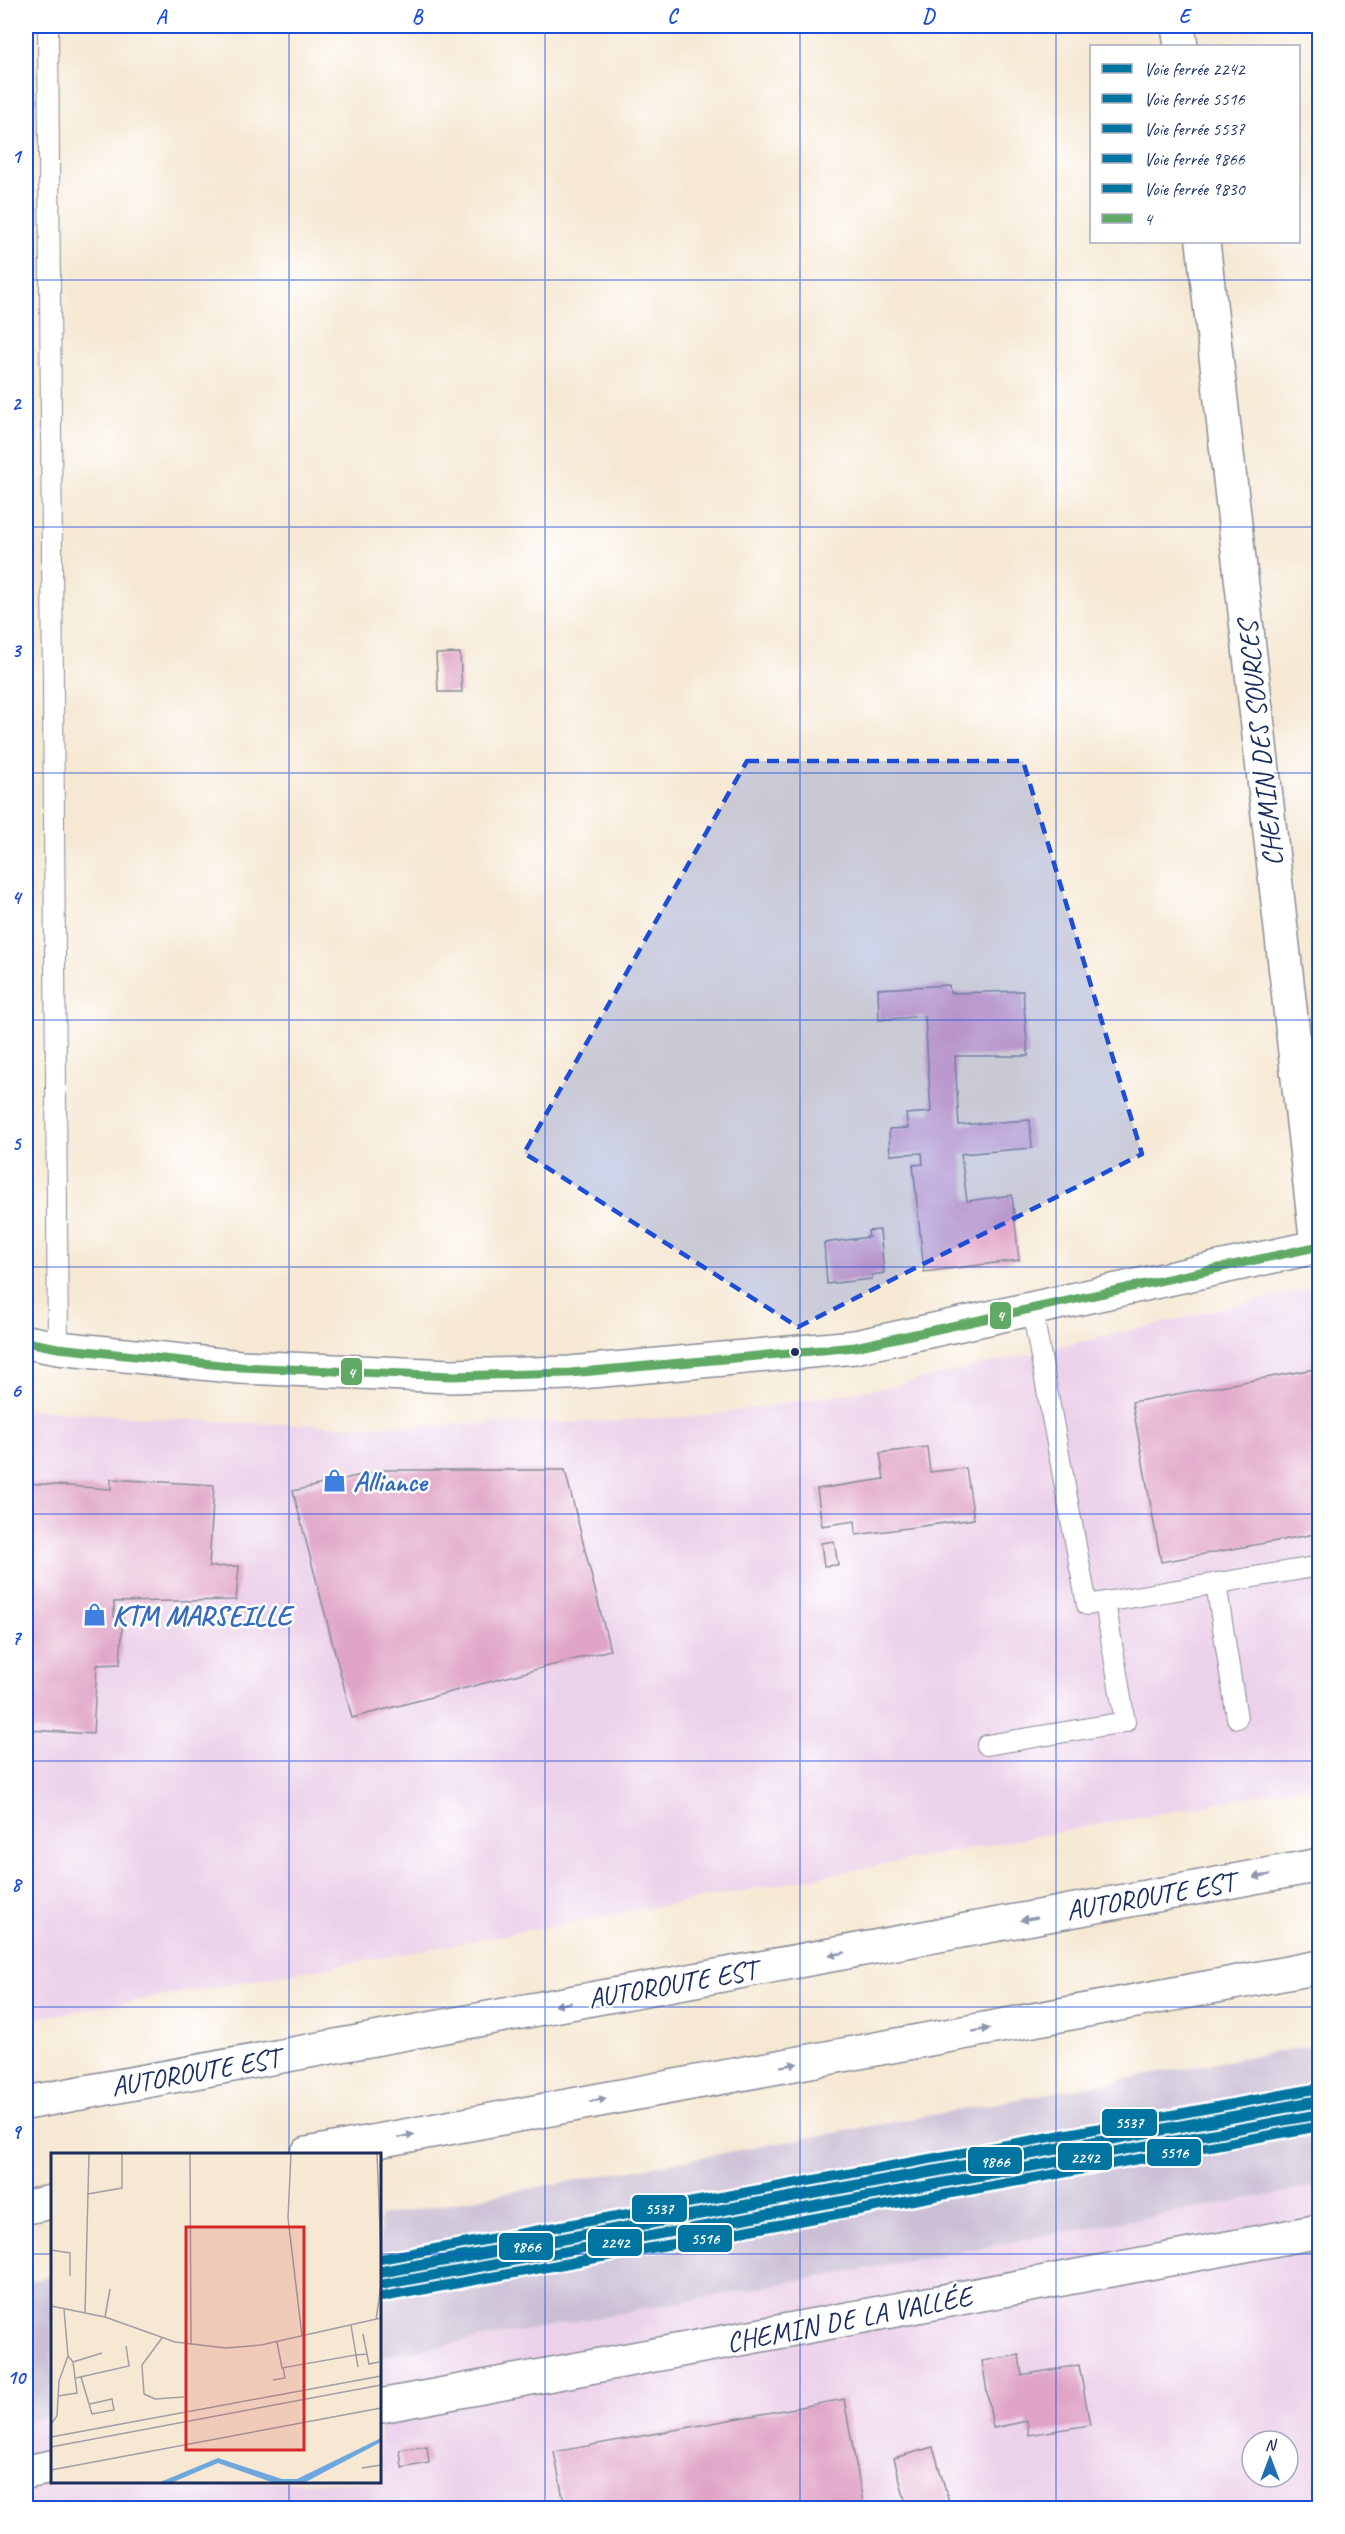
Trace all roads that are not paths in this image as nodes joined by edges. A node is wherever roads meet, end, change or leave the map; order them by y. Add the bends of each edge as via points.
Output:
1 (48, 26) edge
2 (1178, 26) edge
3 (1180, 45) edge
4 (1203, 243) edge
5 (1318, 1246) edge
6 (1032, 1309) junction
7 (26, 1342) edge
8 (58, 1348) junction
9 (1320, 1566) edge
10 (1216, 1583) junction
11 (1105, 1602) junction
12 (1237, 1718) dead end
13 (987, 1745) dead end
14 (1320, 1865) edge
15 (1320, 1967) edge
16 (26, 2103) edge
17 (312, 2153) edge
18 (51, 2202) edge
19 (26, 2207) edge
20 (1320, 2231) edge
21 (381, 2406) edge
22 (51, 2467) edge
23 (26, 2472) edge

1 - 8 lane
2 - 3 main road
4 - 5 main road, CHEMIN DES SOURCES
5 - 6 main road
6 - 8 main road via 855,1347 570,1373 451,1376 252,1368
6 - 11 lane via 1087,1605
7 - 8 main road
9 - 10 lane
10 - 11 lane
10 - 12 lane
11 - 13 lane via 1125,1722
14 -> 16 main road, AUTOROUTE EST
17 -> 15 main road
18 - 19 main road
20 - 21 main road, CHEMIN DE LA VALLÉE
22 - 23 main road

